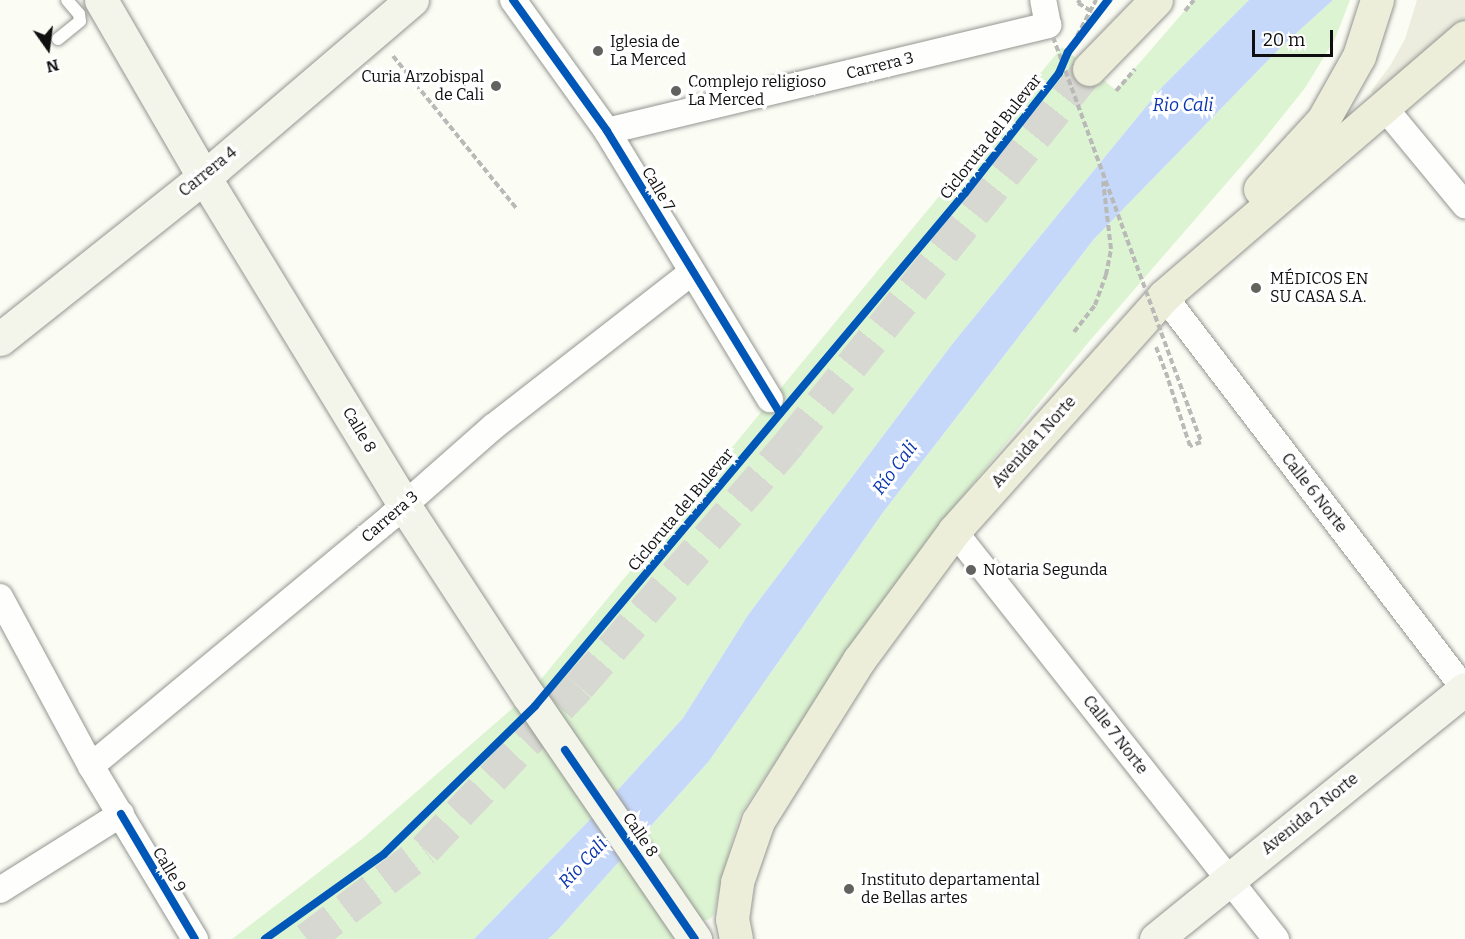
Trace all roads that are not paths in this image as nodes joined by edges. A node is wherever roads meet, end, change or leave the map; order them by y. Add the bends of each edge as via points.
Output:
1 (67, 0) edge
2 (101, 0) edge
3 (412, 0) edge
4 (513, 0) edge
5 (1043, 0) edge
6 (1139, 0) edge
7 (1156, 0) edge
8 (1377, 0) edge
9 (1465, 37) edge
10 (58, 39) dead end
11 (1383, 106) junction
12 (607, 131) junction
13 (204, 176) junction
14 (1465, 205) edge
15 (692, 272) junction
16 (1164, 296) junction
17 (0, 339) edge
18 (770, 399) dead end
19 (404, 505) junction
20 (954, 531) junction
21 (0, 597) edge
22 (1465, 689) edge
23 (91, 766) junction
24 (121, 814) junction
25 (1229, 880) junction
26 (0, 890) edge
27 (729, 932) edge
28 (195, 939) edge
29 (695, 939) edge
30 (1156, 939) edge
31 (1276, 939) edge

1 - 10 lane via 80,21
2 - 13 street, Calle 8
3 - 13 street, Carrera 4
4 - 12 street, Calle 7
5 - 12 street, Carrera 3 via 1050,31
6 - 7 main road via 1077,57
8 - 16 main road via 1359,56 1323,120
9 - 11 main road, Avenida 1 Norte
11 - 14 street
11 - 16 main road, Avenida 1 Norte
12 - 15 street, Calle 7
13 - 17 street, Carrera 4
13 - 19 street, Calle 8
15 - 18 street, Calle 7
15 - 19 street, Carrera 3 via 493,427
16 - 20 main road, Avenida 1 Norte
16 - 22 street, Calle 6 Norte
19 - 23 street, Carrera 3
19 - 29 street, Calle 8
20 - 25 street, Calle 7 Norte
20 - 27 main road, Avenida 1 Norte via 859,660 758,820 737,882
21 - 23 street, Calle 9
22 - 25 street, Avenida 2 Norte
23 - 24 street, Calle 9
24 - 26 street
24 - 28 street, Calle 9
25 - 30 street, Avenida 2 Norte
25 - 31 street, Calle 7 Norte

